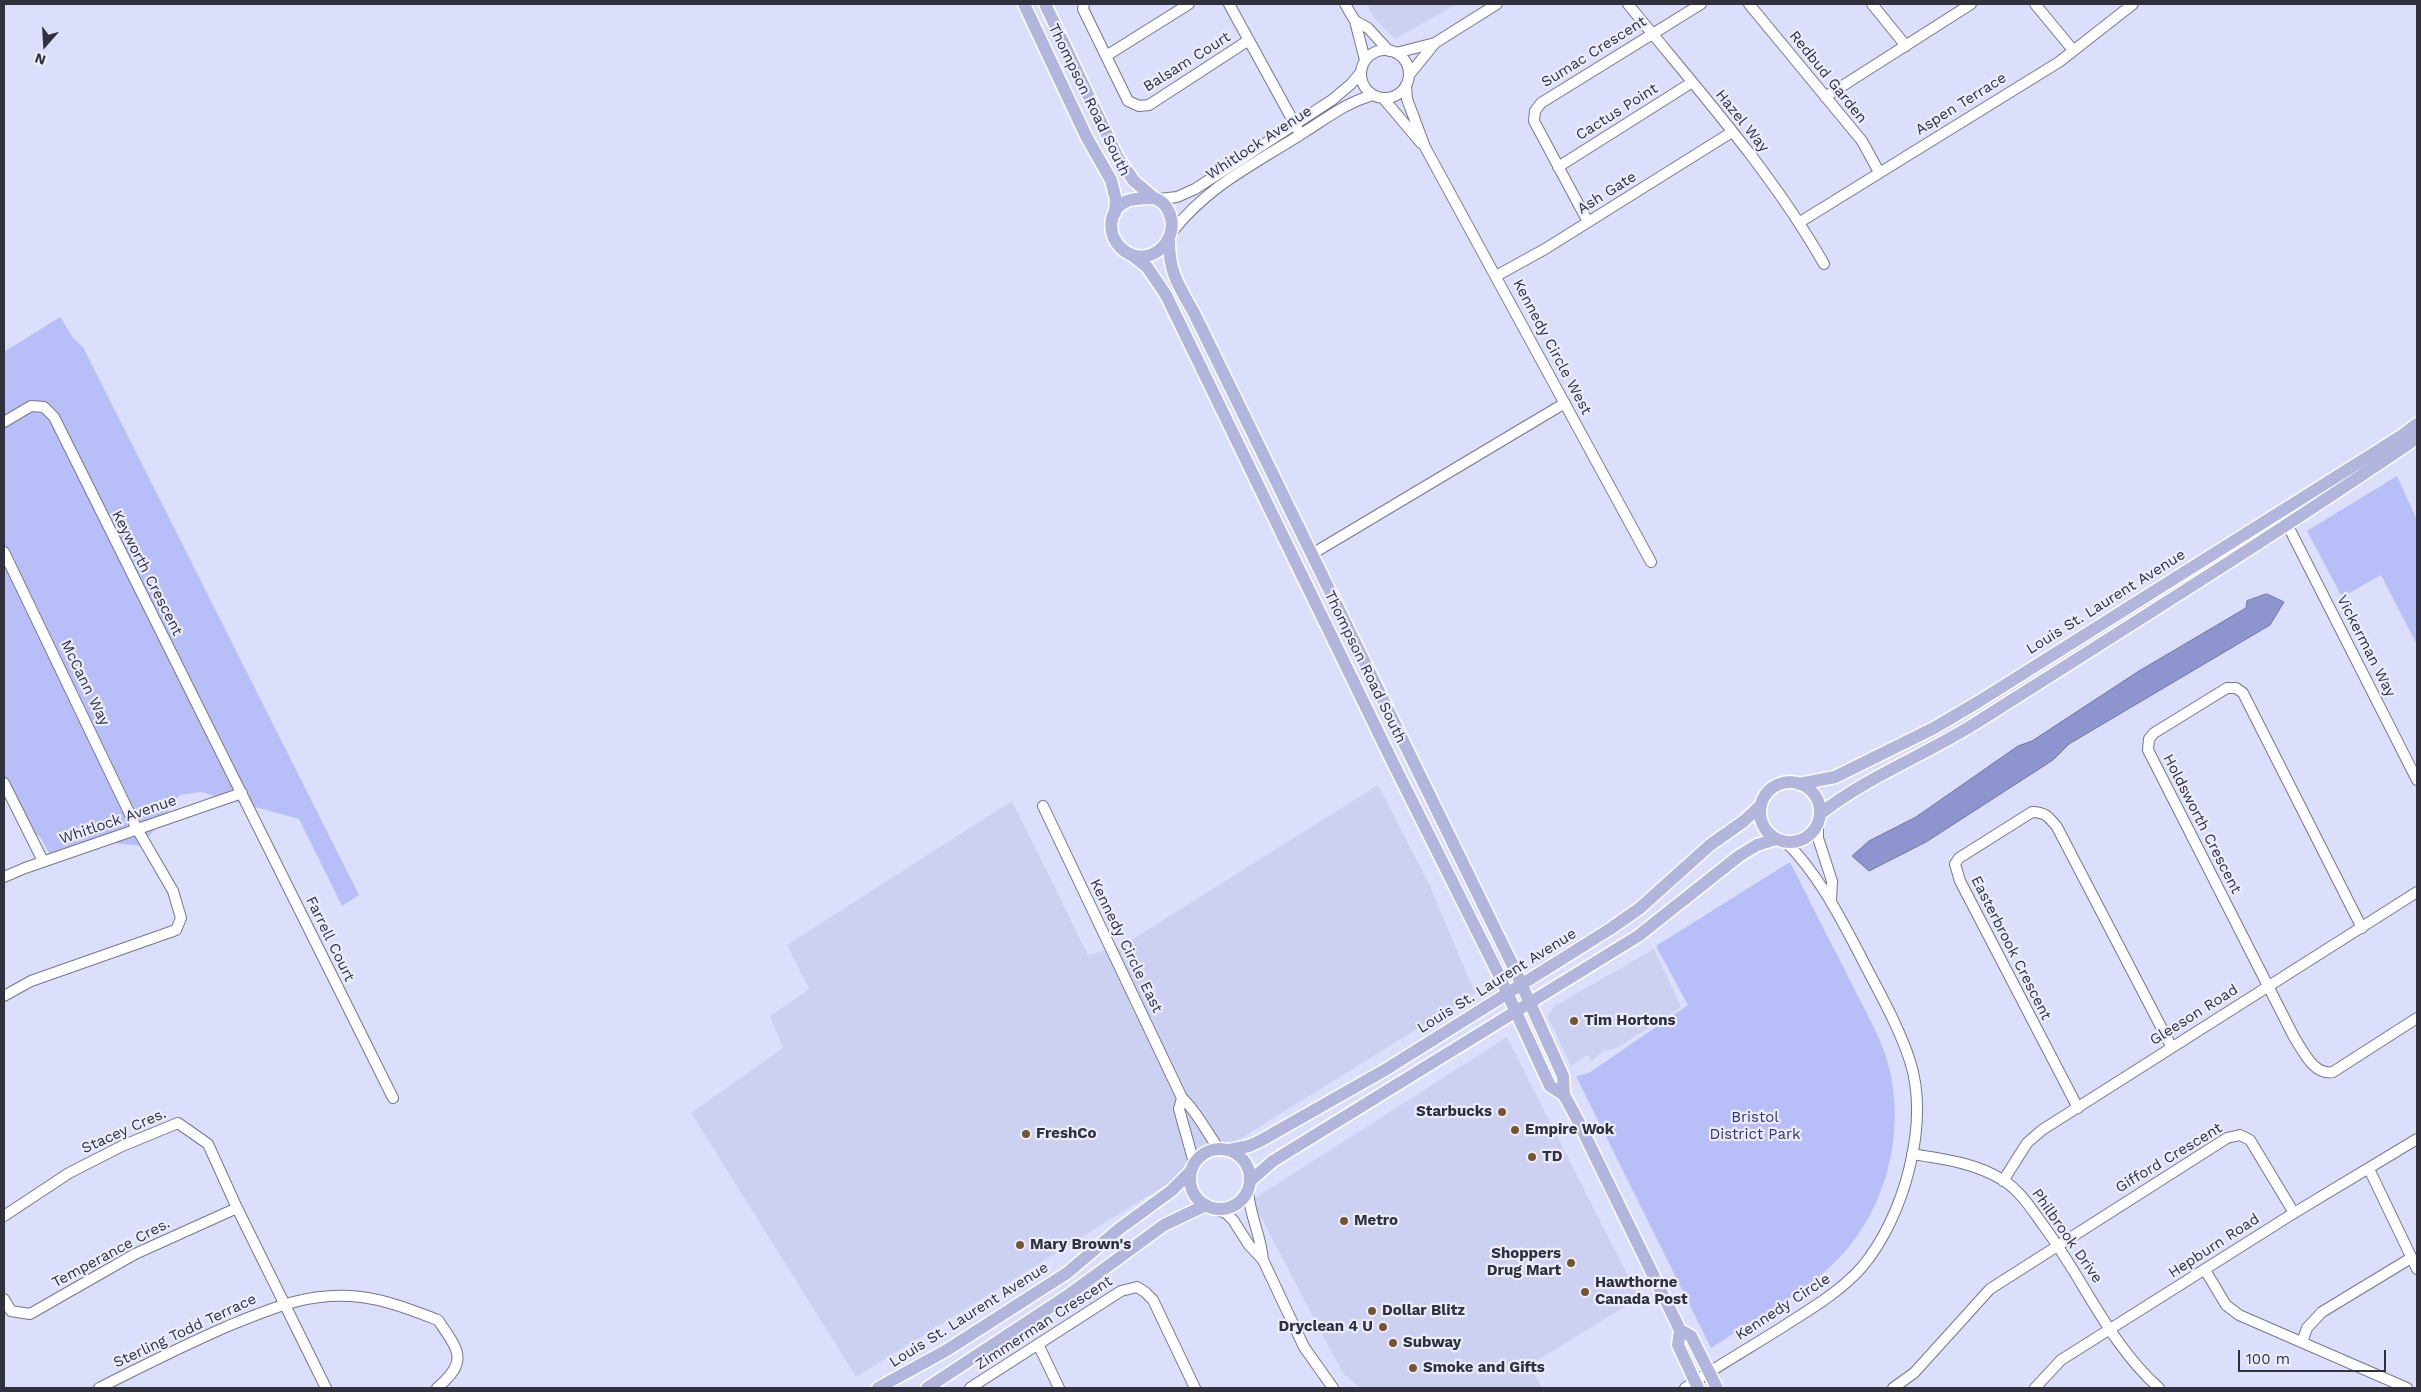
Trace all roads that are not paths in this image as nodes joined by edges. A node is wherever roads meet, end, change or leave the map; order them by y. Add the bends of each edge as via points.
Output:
1 (1024, 4) edge
2 (1045, 4) edge
3 (1084, 4) edge
4 (1189, 4) edge
5 (1229, 4) edge
6 (1346, 4) edge
7 (1496, 4) edge
8 (1628, 4) edge
9 (1702, 4) edge
10 (1749, 4) edge
11 (1872, 4) edge
12 (1970, 4) edge
13 (2035, 4) edge
14 (2133, 4) edge
15 (1956, 7) edge
16 (1355, 21) junction
17 (1652, 33) junction
18 (1249, 40) junction
19 (1435, 43) junction
20 (1906, 46) junction
21 (2073, 50) junction
22 (1393, 52) junction
23 (1106, 56) junction
24 (1365, 60) junction
25 (1361, 72) junction
26 (1407, 80) junction
27 (1692, 83) junction
28 (1378, 96) junction
29 (1825, 97) junction
30 (1295, 124) junction
31 (1732, 132) junction
32 (1301, 135) junction
33 (1425, 147) junction
34 (1558, 167) junction
35 (1879, 172) junction
36 (1156, 198) junction
37 (1115, 212) junction
38 (1588, 222) junction
39 (1800, 222) junction
40 (1170, 237) junction
41 (1132, 255) junction
42 (1824, 264) dead end
43 (1496, 276) junction
44 (1566, 404) junction
45 (4, 422) edge
46 (2417, 424) edge
47 (2417, 438) edge
48 (2288, 526) junction
49 (4, 552) edge
50 (1312, 554) junction
51 (1651, 562) dead end
52 (2417, 780) edge
53 (4, 783) edge
54 (1799, 784) junction
55 (242, 793) junction
56 (1761, 805) junction
57 (1042, 806) dead end
58 (1819, 819) junction
59 (137, 829) junction
60 (1781, 840) junction
61 (43, 861) junction
62 (4, 877) edge
63 (2417, 892) edge
64 (1832, 901) junction
65 (2362, 928) junction
66 (1521, 984) junction
67 (2268, 988) junction
68 (1507, 993) junction
69 (4, 996) edge
70 (1530, 1004) junction
71 (1516, 1013) junction
72 (2417, 1018) edge
73 (2171, 1046) junction
74 (1564, 1095) junction
75 (393, 1098) dead end
76 (1182, 1098) junction
77 (2078, 1108) junction
78 (2417, 1139) edge
79 (1224, 1149) junction
80 (1912, 1154) junction
81 (1192, 1167) junction
82 (2369, 1169) junction
83 (2003, 1180) junction
84 (1249, 1185) junction
85 (1210, 1207) junction
86 (237, 1208) junction
87 (2294, 1213) junction
88 (4, 1216) edge
89 (2058, 1245) junction
90 (2411, 1258) junction
91 (1263, 1260) junction
92 (2205, 1270) junction
93 (2417, 1270) edge
94 (4, 1299) edge
95 (284, 1303) junction
96 (2111, 1329) junction
97 (1680, 1330) junction
98 (2302, 1342) junction
99 (1038, 1344) junction
100 (1710, 1372) junction
101 (1693, 1386) edge
102 (99, 1388) edge
103 (326, 1388) edge
104 (437, 1388) edge
105 (878, 1388) edge
106 (927, 1388) edge
107 (970, 1388) edge
108 (1059, 1388) edge
109 (1195, 1388) edge
110 (1333, 1388) edge
111 (1717, 1388) edge
112 (1893, 1388) edge
113 (2035, 1388) edge
114 (2159, 1388) edge
115 (2407, 1388) edge

1 - 37 main road, Thompson Road South via 1087,138 1111,180
2 - 36 main road, Thompson Road South via 1118,158 1134,180
3 - 23 street, Balsam Court via 1083,9
4 - 23 street
5 - 18 street
6 - 16 street
7 - 19 street
8 - 17 street, Hazel Way
9 - 17 street, Sumac Crescent
10 - 29 street, Redbud Garden
11 - 20 street
12 - 15 street
13 - 21 street
14 - 21 street, Aspen Terrace
15 - 20 street
16 - 22 street via 1368,28
16 - 24 street
17 - 27 street, Hazel Way
17 - 34 street, Sumac Crescent via 1541,103 1535,111 1534,121
18 - 23 street, Balsam Court via 1149,105 1138,106 1128,101
18 - 30 street
19 - 22 street
19 - 26 street
20 - 29 street
21 - 35 street, Aspen Terrace via 2059,62
22 - 24 street via 1376,52
22 - 26 street via 1406,62
24 - 25 street
25 - 28 street via 1364,85
25 - 30 street, Whitlock Avenue via 1332,100
26 - 28 street via 1396,95
26 - 33 street, Kennedy Circle West via 1407,98
27 - 31 street, Hazel Way
27 - 34 street, Cactus Point
28 - 32 street, Whitlock Avenue via 1354,100
28 - 33 street, Kennedy Circle West
29 - 35 street, Redbud Garden via 1862,141
30 - 32 street
30 - 36 street, Whitlock Avenue via 1188,193
31 - 38 street, Ash Gate
31 - 39 street, Hazel Way
32 - 40 street, Whitlock Avenue via 1215,188 1196,204
33 - 43 street, Kennedy Circle West
34 - 38 street, Sumac Crescent
35 - 39 street, Aspen Terrace
36 - 37 main road via 1126,202
36 - 40 main road via 1170,214
37 - 41 main road via 1112,234 1116,243
38 - 43 street, Ash Gate
39 - 42 street, Hazel Way
40 - 41 main road via 1153,255
40 - 50 main road, Thompson Road South via 1172,272
41 - 68 main road, Thompson Road South via 1146,267 1166,295
43 - 44 street, Kennedy Circle West
44 - 50 street
44 - 51 street, Kennedy Circle West
45 - 55 street, Keyworth Crescent via 30,406 44,407 54,417
46 - 54 main road, Louis St. Laurent Avenue via 1971,706 1835,777
47 - 48 main road
48 - 52 street, Vickerman Way
48 - 58 main road via 1946,742 1846,794
49 - 59 street, McCann Way
50 - 66 main road, Thompson Road South
53 - 61 street
54 - 56 main road via 1790,782 1771,789
54 - 58 main road via 1815,795
55 - 59 street, Whitlock Avenue
55 - 75 street, Farrell Court
56 - 60 main road via 1763,825
56 - 66 main road, Louis St. Laurent Avenue via 1744,822 1710,845 1640,908
57 - 76 street, Kennedy Circle East
58 - 60 main road via 1805,838 1796,842
58 - 64 street, Kennedy Circle via 1820,846 1832,881
59 - 61 street, Whitlock Avenue
59 - 69 street, McCann Way via 173,891 181,918 176,930 31,981
60 - 64 street, Kennedy Circle via 1806,864
60 - 70 main road via 1748,850 1638,936
61 - 62 street, Whitlock Avenue
63 - 65 street, Gleeson Road
64 - 80 street, Kennedy Circle via 1899,1032 1910,1061 1917,1092
65 - 67 street, Gleeson Road
65 - 67 street, Holdsworth Crescent via 2243,693 2236,688 2227,688 2154,733 2149,739 2148,750
66 - 68 main road, Louis St. Laurent Avenue
66 - 70 main road, Thompson Road South
67 - 72 street, Holdsworth Crescent via 2313,1065 2327,1073
67 - 73 street, Gleeson Road
68 - 71 main road, Thompson Road South
68 - 79 main road, Louis St. Laurent Avenue via 1385,1070 1260,1141
70 - 71 main road
70 - 74 main road, Thompson Road South via 1563,1076
71 - 74 main road, Thompson Road South via 1550,1086
71 - 84 main road via 1273,1161
73 - 77 street, Gleeson Road
73 - 77 street, Easterbrook Crescent via 2058,827 2049,816 2032,812 1960,858 1955,864 1960,881
74 - 97 main road, Thompson Road South
76 - 79 street, Kennedy Circle East via 1206,1132
76 - 81 street, Kennedy Circle East via 1180,1109
77 - 83 street, Gleeson Road via 2026,1143
78 - 82 street, Hepburn Road
79 - 81 main road via 1209,1150
79 - 84 main road via 1244,1162
80 - 83 street, Philbrook Drive via 1958,1161
80 - 100 street, Kennedy Circle via 1900,1198 1883,1237 1862,1266 1833,1295
81 - 85 main road via 1192,1191
81 - 105 main road, Louis St. Laurent Avenue via 1171,1191 1119,1229 1068,1273 947,1350
82 - 87 street, Hepburn Road
82 - 90 street
83 - 89 street, Philbrook Drive via 2022,1196
84 - 85 main road via 1242,1199 1234,1205
84 - 91 street via 1248,1202 1261,1241
85 - 91 street via 1226,1213
85 - 106 main road via 1168,1222 1067,1296
86 - 88 street, Stacey Cres. via 208,1144 178,1123 69,1173
86 - 94 street, Temperance Cres. via 136,1254 30,1314 11,1311
86 - 95 street, Stacey Cres.
87 - 89 street, Gifford Crescent via 2250,1140 2245,1136 2234,1136
87 - 92 street, Hepburn Road
89 - 96 street, Philbrook Drive
89 - 112 street, Gifford Crescent via 1981,1296 1955,1330 1914,1373
90 - 93 street
90 - 98 street via 2322,1312 2307,1328
91 - 110 street via 1304,1346
92 - 96 street, Hepburn Road
92 - 98 street via 2230,1310
95 - 102 street, Sterling Todd Terrace via 173,1350
95 - 103 street
95 - 104 street, Sterling Todd Terrace via 322,1297 363,1297 438,1320 457,1352 458,1366 452,1376
96 - 113 street, Hepburn Road via 2061,1360
96 - 114 street, Philbrook Drive via 2131,1361
97 - 100 main road, Thompson Road South via 1691,1336
97 - 101 main road, Thompson Road South via 1678,1346
98 - 115 street
99 - 107 street, Zimmerman Crescent
99 - 108 street
99 - 109 street, Zimmerman Crescent via 1121,1290 1137,1287 1153,1300
100 - 101 street, Kennedy Circle
100 - 111 main road, Thompson Road South

